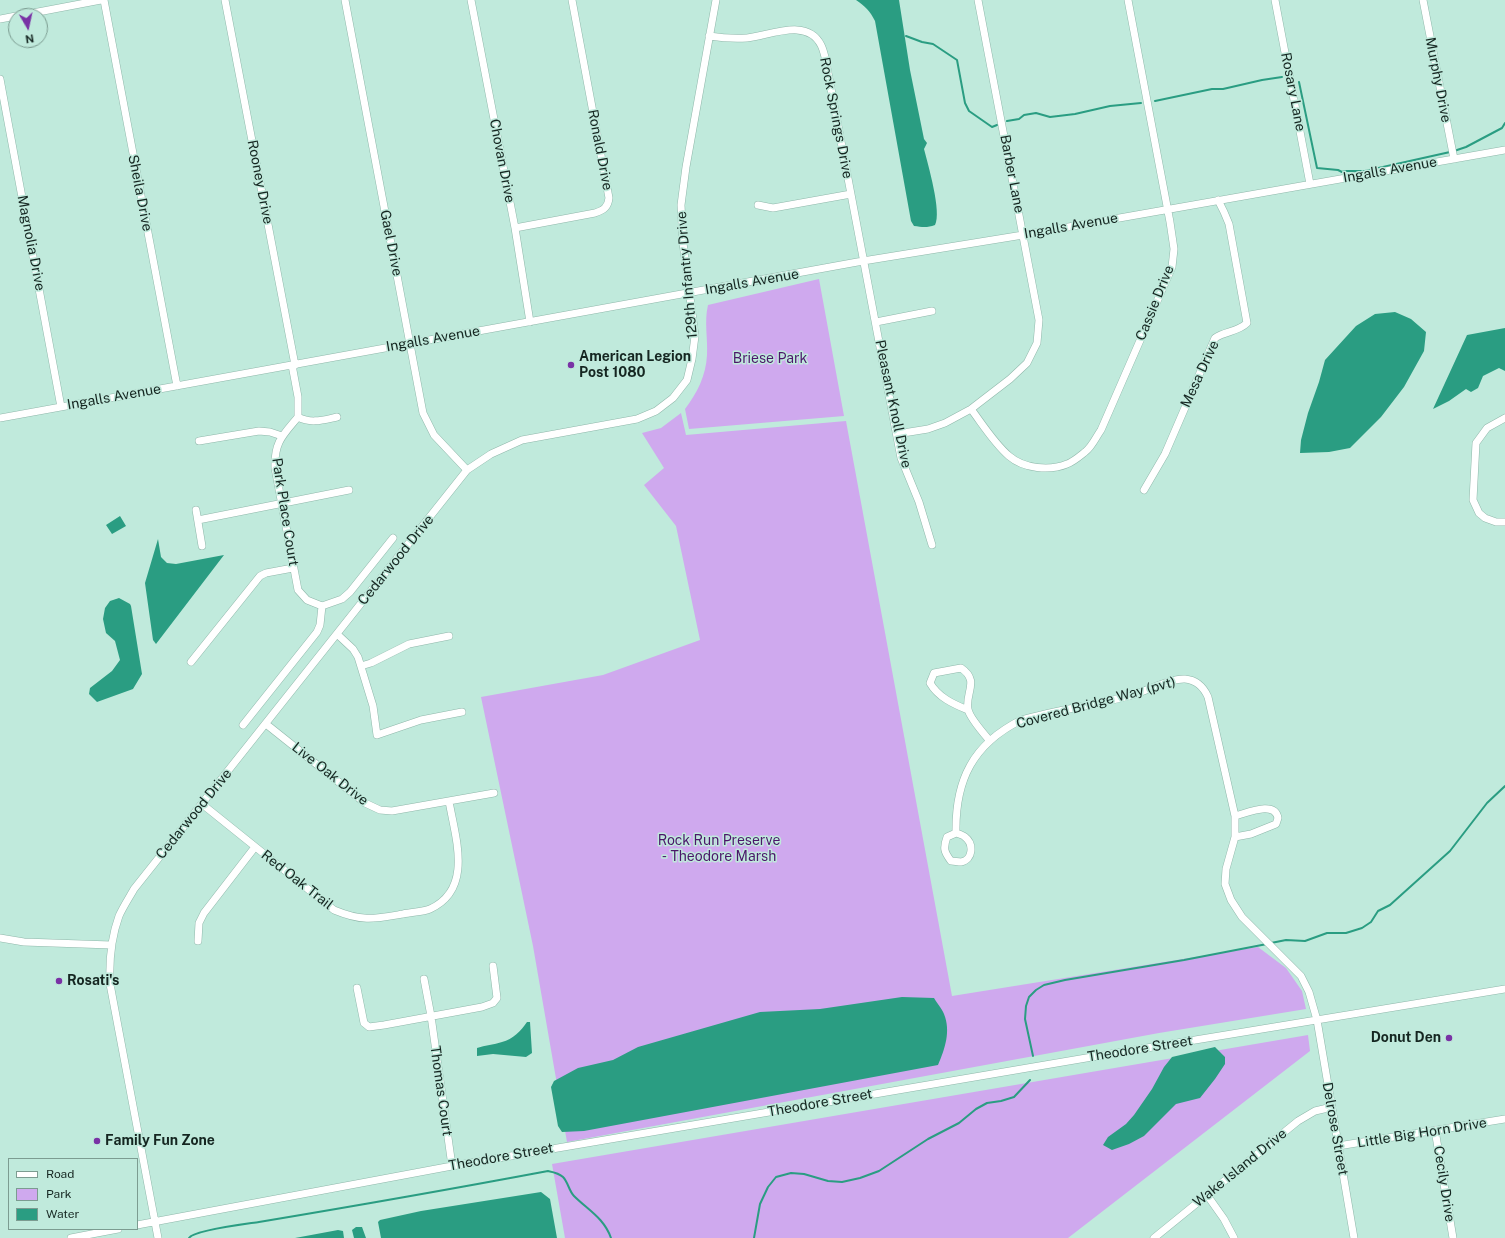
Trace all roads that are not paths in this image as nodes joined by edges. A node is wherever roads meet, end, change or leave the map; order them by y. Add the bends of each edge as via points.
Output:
1 (101, 0) edge
2 (104, 0) edge
3 (225, 0) edge
4 (344, 0) edge
5 (471, 0) edge
6 (572, 0) edge
7 (716, 0) edge
8 (978, 0) edge
9 (1128, 0) edge
10 (1275, 0) edge
11 (1423, 0) edge
12 (48, 10) edge
13 (709, 36) junction
14 (0, 79) edge
15 (1505, 150) edge
16 (1454, 159) junction
17 (1310, 184) junction
18 (851, 194) junction
19 (1218, 200) junction
20 (758, 205) dead end
21 (1167, 210) junction
22 (515, 228) junction
23 (1023, 235) junction
24 (863, 261) junction
25 (690, 293) junction
26 (932, 312) dead end
27 (530, 322) junction
28 (876, 322) junction
29 (410, 344) junction
30 (294, 365) junction
31 (177, 386) junction
32 (61, 407) junction
33 (971, 408) junction
34 (298, 417) junction
35 (337, 417) dead end
36 (0, 418) edge
37 (1505, 418) edge
38 (897, 434) junction
39 (282, 436) junction
40 (199, 441) dead end
41 (468, 470) junction
42 (349, 490) dead end
43 (1144, 490) dead end
44 (281, 504) junction
45 (196, 510) dead end
46 (198, 520) junction
47 (1505, 522) edge
48 (393, 538) dead end
49 (932, 545) dead end
50 (202, 546) dead end
51 (293, 568) junction
52 (322, 606) junction
53 (337, 634) junction
54 (449, 636) dead end
55 (191, 662) dead end
56 (361, 666) junction
57 (968, 710) junction
58 (462, 712) dead end
59 (266, 724) junction
60 (243, 725) dead end
61 (990, 741) junction
62 (494, 793) dead end
63 (449, 801) junction
64 (202, 804) junction
65 (1235, 816) junction
66 (956, 833) dead end
67 (1235, 837) junction
68 (255, 847) junction
69 (0, 938) edge
70 (198, 941) dead end
71 (111, 945) junction
72 (493, 966) dead end
73 (424, 980) dead end
74 (357, 988) dead end
75 (1505, 989) edge
76 (431, 1016) junction
77 (1316, 1020) junction
78 (1332, 1107) junction
79 (1505, 1119) edge
80 (1435, 1130) junction
81 (1338, 1146) junction
82 (452, 1166) junction
83 (1207, 1195) junction
84 (156, 1222) junction
85 (138, 1225) edge
86 (113, 1230) edge
87 (71, 1238) edge
88 (158, 1238) edge
89 (1154, 1238) edge
90 (1234, 1238) edge
91 (1354, 1238) edge
92 (1453, 1238) edge

1 - 12 street
2 - 31 street, Sheila Drive
3 - 30 street, Rooney Drive
4 - 29 street, Gael Drive
5 - 22 street, Chovan Drive
6 - 22 street, Ronald Drive via 609,198 602,211
7 - 13 street, 129th Infantry Drive
8 - 23 street, Barber Lane
9 - 21 street, Cassie Drive
10 - 17 street, Rosary Lane
11 - 16 street, Murphy Drive
13 - 18 street, Rock Springs Drive via 747,38 794,30 816,38 825,57
13 - 25 street, 129th Infantry Drive via 681,205
14 - 32 street, Magnolia Drive
15 - 16 street, Ingalls Avenue
16 - 17 street, Ingalls Avenue
17 - 19 street, Ingalls Avenue
18 - 20 street via 773,208
18 - 24 street, Rock Springs Drive
19 - 21 street, Ingalls Avenue
19 - 43 street, Mesa Drive via 1232,236 1247,323 1242,328 1215,338 1164,454
21 - 23 street, Ingalls Avenue
21 - 33 street, Cassie Drive via 1174,249 1172,267 1101,430 1086,451 1068,464 1052,468 1024,464 1010,458 998,446
22 - 27 street, Chovan Drive
23 - 24 street, Ingalls Avenue
23 - 33 street, Barber Lane via 1039,320 1037,343 1027,363
24 - 25 street, Ingalls Avenue
24 - 28 street, Pleasant Knoll Drive
25 - 27 street, Ingalls Avenue
25 - 41 street, 129th Infantry Drive via 695,336 692,359 687,380 673,398 656,411 637,419 522,440 491,454
26 - 28 street
27 - 29 street, Ingalls Avenue
28 - 38 street, Pleasant Knoll Drive
29 - 30 street, Ingalls Avenue
29 - 41 street, Gael Drive via 423,413 434,435
30 - 31 street, Ingalls Avenue
30 - 34 street
31 - 32 street, Ingalls Avenue
32 - 36 street, Ingalls Avenue
33 - 38 street, Barber Lane via 945,423
34 - 35 street via 313,422
34 - 39 street, Park Place Court
37 - 47 street via 1486,428 1476,443 1473,500 1484,518
38 - 49 street, Pleasant Knoll Drive via 901,458 919,502
39 - 40 street via 259,431
39 - 44 street, Park Place Court via 274,456
41 - 53 street, Cedarwood Drive
42 - 44 street
44 - 46 street
44 - 51 street, Park Place Court
45 - 46 street
46 - 50 street
48 - 52 street via 350,592 342,599
51 - 52 street, Park Place Court via 298,590 308,600
51 - 55 street via 260,576
52 - 60 street via 317,632
53 - 56 street via 353,649
53 - 59 street, Cedarwood Drive
54 - 56 street via 409,644
56 - 58 street via 373,706 377,735 421,720
57 - 57 street via 968,673 961,668 934,674 930,683 934,690 953,704
57 - 61 street
59 - 63 street, Live Oak Drive via 366,803 380,810 392,811
59 - 64 street, Cedarwood Drive
61 - 65 street, Covered Bridge Way (pvt) via 1021,720 1131,695 1186,679 1204,688 1208,697
61 - 66 street, Covered Bridge Way (pvt) via 975,757 964,775 958,797
62 - 63 street, Live Oak Drive
63 - 68 street, Red Oak Trail via 459,862 458,874 448,896 429,909 373,919 348,916 334,910
64 - 68 street, Red Oak Trail
64 - 71 street, Cedarwood Drive via 134,889 119,916
65 - 67 street, Covered Bridge Way (pvt)
65 - 67 street via 1268,807 1275,811 1278,818 1276,824
67 - 77 street, Covered Bridge Way (pvt) via 1226,869 1225,884 1231,900 1242,917 1301,976 1309,992
68 - 70 street via 204,913 199,923
69 - 71 street via 24,942
71 - 84 street, Cedarwood Drive via 110,984
72 - 76 street via 497,998 493,1003
73 - 76 street, Thomas Court
74 - 76 street via 364,1023 369,1027
75 - 77 street, Theodore Street
76 - 82 street, Thomas Court
77 - 78 street, Delrose Street
77 - 82 street, Theodore Street
78 - 81 street, Delrose Street
78 - 83 street, Wake Island Drive via 1315,1111 1298,1121
79 - 80 street, Little Big Horn Drive
80 - 81 street, Little Big Horn Drive
80 - 92 street, Cecily Drive
81 - 91 street, Delrose Street
82 - 84 street, Theodore Street
83 - 89 street, Wake Island Drive
83 - 90 street
84 - 85 street, Theodore Street
84 - 88 street, Cedarwood Drive
86 - 87 street

